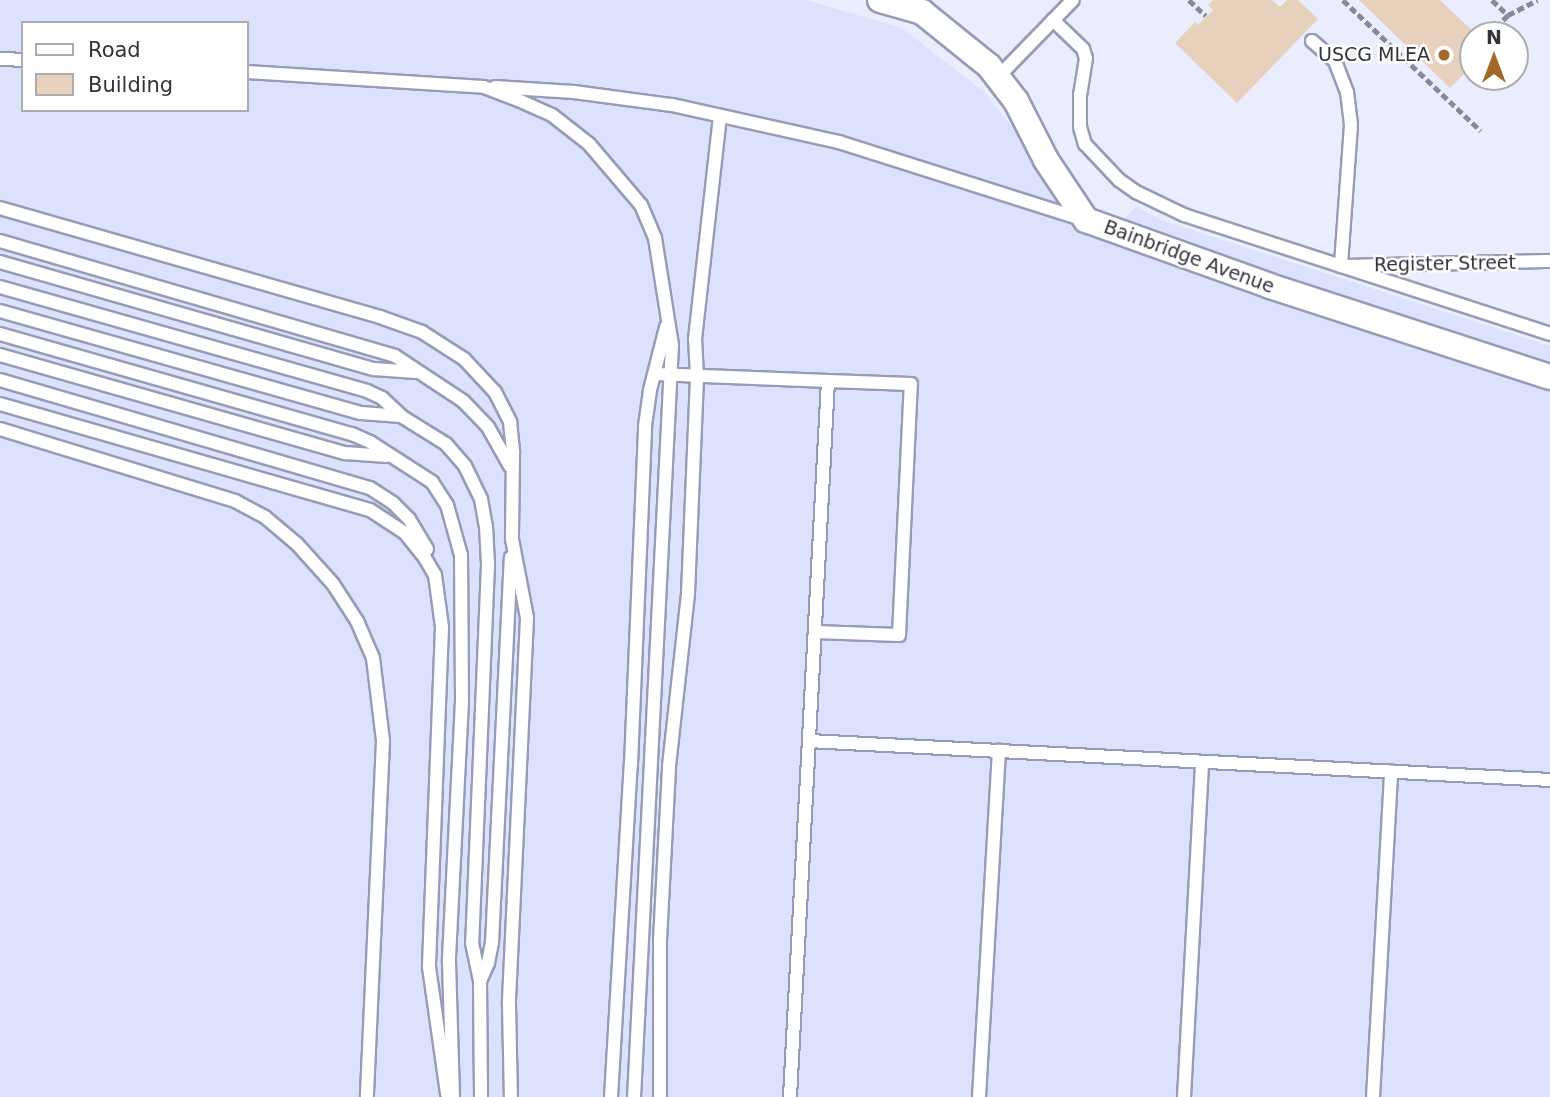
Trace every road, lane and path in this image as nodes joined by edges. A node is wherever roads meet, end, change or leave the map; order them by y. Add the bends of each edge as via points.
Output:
1 (880, 0) edge
2 (1073, 0) edge
3 (1189, 0) edge
4 (1343, 0) edge
5 (1492, 0) edge
6 (1537, 0) edge
7 (1508, 15) junction
8 (1206, 16) dead end
9 (1054, 20) junction
10 (1502, 21) edge
11 (1312, 41) dead end
12 (0, 59) edge
13 (21, 60) edge
14 (248, 72) edge
15 (998, 77) junction
16 (484, 87) junction
17 (720, 116) junction
18 (1481, 131) dead end
19 (0, 208) edge
20 (1086, 220) junction
21 (0, 241) edge
22 (1550, 261) edge
23 (0, 262) edge
24 (1340, 266) junction
25 (0, 287) edge
26 (0, 311) edge
27 (667, 320) junction
28 (0, 334) edge
29 (1550, 334) edge
30 (0, 355) edge
31 (416, 372) junction
32 (655, 373) junction
33 (670, 374) junction
34 (697, 376) junction
35 (1550, 377) edge
36 (0, 380) edge
37 (828, 381) junction
38 (0, 404) edge
39 (401, 416) junction
40 (0, 429) edge
41 (387, 456) junction
42 (513, 475) junction
43 (512, 539) junction
44 (435, 575) junction
45 (815, 632) junction
46 (809, 741) junction
47 (999, 751) junction
48 (1202, 762) junction
49 (1391, 771) junction
50 (1550, 780) edge
51 (480, 981) junction
52 (367, 1097) edge
53 (447, 1097) edge
54 (453, 1097) edge
55 (481, 1097) edge
56 (511, 1097) edge
57 (611, 1097) edge
58 (634, 1097) edge
59 (660, 1097) edge
60 (790, 1097) edge
61 (979, 1097) edge
62 (1184, 1097) edge
63 (1373, 1097) edge

1 - 15 street, Bainbridge Avenue via 922,12
2 - 9 lane
3 - 8 path
4 - 18 path
5 - 7 path
6 - 7 path
7 - 10 path
9 - 15 lane
9 - 24 lane via 1083,49 1086,58 1080,94 1085,144 1119,180 1185,215
11 - 24 lane via 1335,61 1347,92 1351,125
12 - 13 lane
14 - 16 lane
15 - 20 street, Bainbridge Avenue
16 - 17 lane via 574,92
16 - 27 lane via 552,115 589,144 641,205 655,238
17 - 20 lane via 839,142
17 - 34 lane via 695,339
19 - 42 lane via 422,332 464,359 495,392 510,422
20 - 35 street, Bainbridge Avenue via 1270,286
21 - 31 lane via 377,349 396,356
22 - 24 lane, Register Street
23 - 31 lane via 374,369
24 - 29 lane
25 - 39 lane via 367,391
26 - 39 lane via 361,414
27 - 32 lane
27 - 33 lane via 672,345
28 - 41 lane via 352,434
30 - 41 lane via 345,453
31 - 42 lane via 463,401 488,427
32 - 33 lane
32 - 57 lane via 645,426
33 - 34 lane
33 - 58 lane
34 - 37 lane
34 - 59 lane via 688,593 669,766 660,940
36 - 44 lane via 370,488 409,519 431,557
37 - 45 lane
37 - 45 lane via 911,384 899,635
38 - 44 lane via 370,510 405,533
39 - 51 lane via 446,444 465,466 481,499 486,526 484,703 472,943
40 - 52 lane via 245,506 297,544 333,584 357,621 373,658 383,741
41 - 54 lane via 432,482 447,505 461,555 462,701 449,962
42 - 43 lane
43 - 51 lane via 492,943
43 - 56 lane via 527,618 509,1005
44 - 53 lane via 442,627 441,700 429,967
45 - 46 lane
46 - 47 lane
46 - 60 lane
47 - 48 lane
47 - 61 lane
48 - 49 lane
48 - 62 lane
49 - 50 lane
49 - 63 lane
51 - 55 lane

